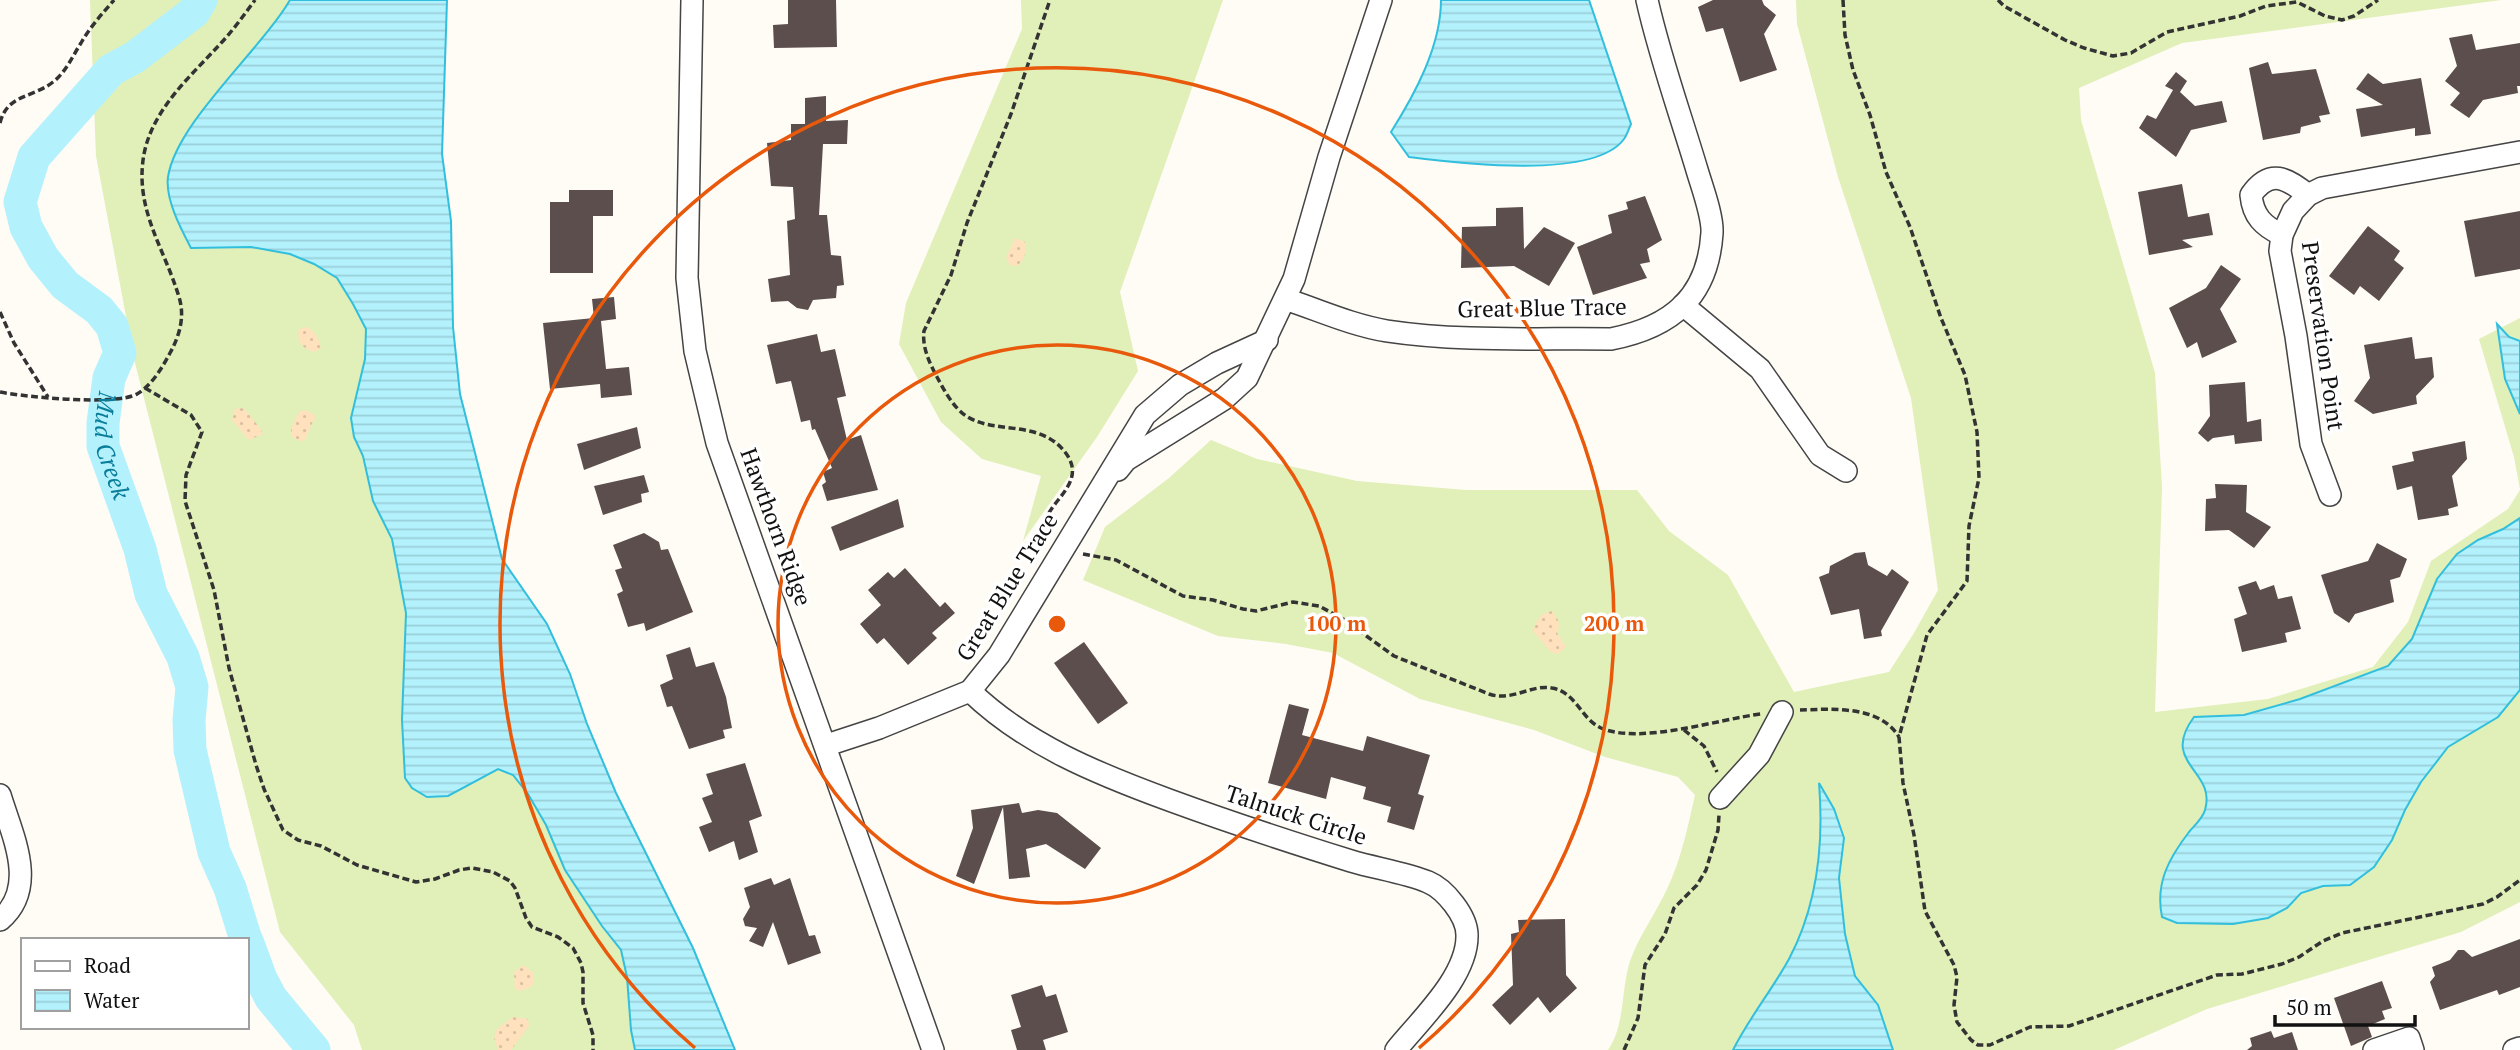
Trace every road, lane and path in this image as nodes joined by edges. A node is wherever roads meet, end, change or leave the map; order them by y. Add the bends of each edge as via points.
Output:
1 (114, 0) edge
2 (255, 0) edge
3 (692, 0) edge
4 (1050, 0) edge
5 (1381, 0) edge
6 (1647, 0) edge
7 (1843, 0) edge
8 (1998, 0) edge
9 (2378, 0) edge
10 (0, 123) edge
11 (2520, 152) edge
12 (2308, 195) junction
13 (2282, 235) junction
14 (1285, 299) junction
15 (1683, 305) junction
16 (0, 312) edge
17 (1267, 340) junction
18 (145, 388) junction
19 (0, 392) edge
20 (48, 397) junction
21 (1846, 471) dead end
22 (1102, 486) junction
23 (2330, 495) dead end
24 (1065, 544) junction
25 (970, 691) junction
26 (1782, 712) junction
27 (1683, 729) junction
28 (1899, 737) junction
29 (827, 746) junction
30 (0, 795) edge
31 (1720, 799) junction
32 (2520, 880) edge
33 (0, 920) edge
34 (2520, 1048) edge
35 (593, 1050) edge
36 (933, 1050) edge
37 (1396, 1050) edge
38 (1624, 1050) edge
39 (2374, 1050) edge
40 (2413, 1050) edge
41 (2514, 1050) edge

1 - 10 path via 63,72 42,90 18,98 2,114
2 - 18 path via 158,118 145,153 145,205 182,314 176,343
3 - 29 street, Hawthorn Ridge via 687,278 695,352 718,443
4 - 24 path via 923,340 941,386 967,417 1028,429 1063,450 1073,476 1046,524 1048,533
5 - 14 street, Great Blue Trace
6 - 15 street, Great Blue Trace via 1713,230 1708,262 1694,294
7 - 28 path via 1853,70 1886,172 1965,375 1977,432 1979,478 1969,526 1966,581 1927,635
8 - 9 path via 2065,40 2113,55 2131,53 2167,32 2266,6 2297,2 2342,20
11 - 12 street via 2322,188
12 - 13 street, Preservation Point via 2293,211
12 - 13 street via 2276,177 2258,185 2251,195 2258,219
13 - 23 street, Preservation Point via 2280,251 2311,444
14 - 15 street, Great Blue Trace via 1341,321 1386,331 1611,339 1641,333
14 - 17 street, Great Blue Trace
15 - 21 street via 1760,369 1820,455
16 - 20 path
17 - 22 street, Great Blue Trace via 1248,378 1224,399 1126,460
17 - 22 street, Great Blue Trace via 1180,385 1145,415
18 - 20 path via 131,397
18 - 35 path via 191,415 202,432 186,475 185,501 214,590 229,668 256,765 283,830 369,869 411,880 423,882 472,868 510,881 532,926 573,948 581,963
19 - 20 path
22 - 24 street, Great Blue Trace
24 - 25 street, Great Blue Trace via 999,655
24 - 27 path via 1079,553 1116,560 1183,596 1256,611 1293,602 1319,606 1394,656 1489,694 1506,696 1543,687 1561,691 1602,729 1639,733
25 - 29 street, Great Blue Trace
25 - 37 street, Talnuck Circle via 1029,737 1080,765 1240,826 1429,882 1453,901 1467,933 1463,964
26 - 27 path
26 - 28 path via 1816,709 1871,714
26 - 31 street via 1759,755
27 - 31 path via 1698,739 1711,758
28 - 32 path via 1925,911 1954,965 1957,1022 1978,1045 1990,1045 2030,1027 2079,1023 2217,975 2282,964 2342,933 2483,904
29 - 36 street, Hawthorn Ridge
30 - 33 street via 22,874 15,901
31 - 38 path via 1718,830 1706,870 1674,908 1665,934 1645,965 1638,1018
34 - 41 street
39 - 40 street via 2409,1038

